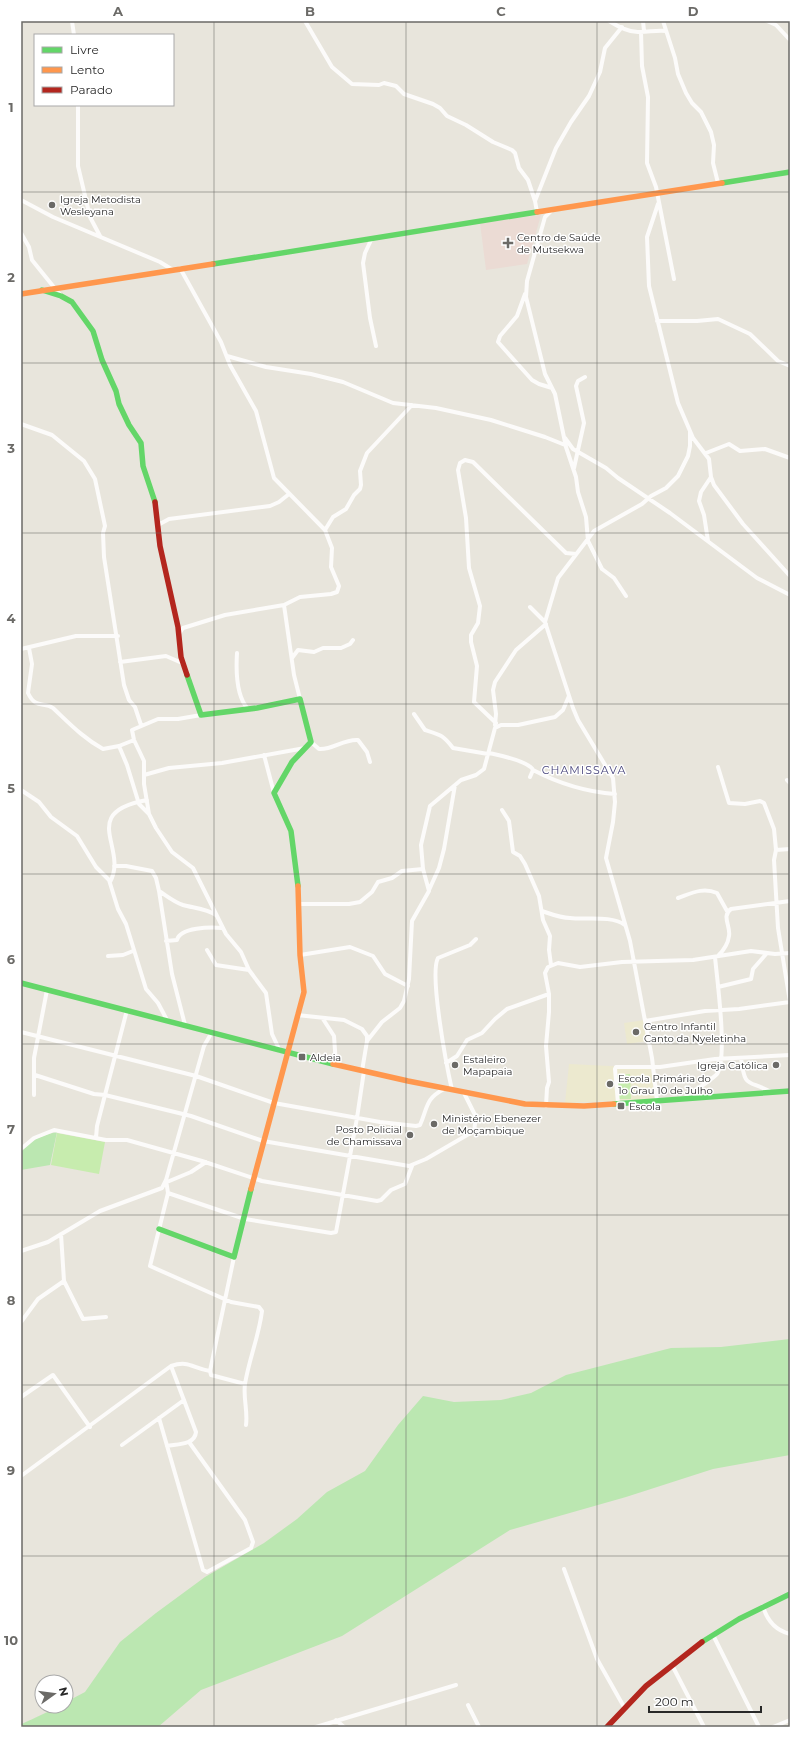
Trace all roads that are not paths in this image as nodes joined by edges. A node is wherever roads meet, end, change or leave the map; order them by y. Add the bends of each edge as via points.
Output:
1 (72, 21) edge
2 (306, 21) edge
3 (609, 21) edge
4 (643, 21) edge
5 (663, 21) edge
6 (767, 21) edge
7 (622, 27) junction
8 (666, 31) junction
9 (643, 32) junction
10 (74, 34) edge
11 (790, 40) edge
12 (78, 106) edge
13 (790, 172) edge
14 (718, 183) junction
15 (656, 190) junction
16 (21, 200) edge
17 (535, 201) junction
18 (658, 204) junction
19 (554, 209) junction
20 (539, 212) junction
21 (545, 217) junction
22 (21, 233) edge
23 (100, 236) junction
24 (372, 238) junction
25 (180, 268) junction
26 (173, 270) junction
27 (674, 279) dead end
28 (49, 288) junction
29 (525, 293) junction
30 (21, 294) edge
31 (61, 296) junction
32 (657, 321) junction
33 (376, 346) dead end
34 (227, 356) junction
35 (790, 366) edge
36 (585, 378) dead end
37 (552, 388) junction
38 (412, 405) junction
39 (21, 424) edge
40 (690, 431) junction
41 (564, 435) junction
42 (565, 445) junction
43 (577, 452) junction
44 (706, 452) junction
45 (790, 458) edge
46 (574, 471) junction
47 (711, 477) junction
48 (289, 494) junction
49 (649, 498) junction
50 (157, 525) junction
51 (325, 530) junction
52 (588, 541) junction
53 (708, 541) junction
54 (576, 554) junction
55 (790, 576) edge
56 (790, 595) edge
57 (626, 596) dead end
58 (284, 605) junction
59 (530, 606) dead end
60 (546, 623) junction
61 (179, 635) junction
62 (118, 636) junction
63 (353, 640) dead end
64 (29, 648) junction
65 (21, 649) edge
66 (237, 653) dead end
67 (292, 658) junction
68 (120, 662) junction
69 (182, 663) junction
70 (569, 696) junction
71 (300, 699) junction
72 (248, 709) junction
73 (201, 714) junction
74 (414, 714) dead end
75 (140, 725) junction
76 (495, 725) junction
77 (134, 740) junction
78 (310, 742) junction
79 (119, 746) junction
80 (307, 748) junction
81 (489, 753) junction
82 (264, 755) junction
83 (370, 762) dead end
84 (718, 767) dead end
85 (533, 770) junction
86 (144, 775) junction
87 (530, 777) dead end
88 (455, 784) junction
89 (21, 790) edge
90 (274, 793) junction
91 (614, 794) junction
92 (147, 800) junction
93 (139, 802) junction
94 (502, 810) dead end
95 (149, 814) junction
96 (790, 849) edge
97 (776, 850) junction
98 (114, 866) junction
99 (423, 869) junction
100 (110, 882) junction
101 (159, 891) junction
102 (429, 891) junction
103 (678, 898) dead end
104 (790, 901) edge
105 (300, 904) junction
106 (775, 904) junction
107 (542, 911) junction
108 (727, 911) junction
109 (217, 915) junction
110 (625, 926) junction
111 (222, 928) junction
112 (476, 939) dead end
113 (166, 941) junction
114 (207, 950) dead end
115 (133, 951) junction
116 (790, 953) edge
117 (767, 954) junction
118 (783, 954) junction
119 (108, 956) dead end
120 (300, 956) junction
121 (717, 957) junction
122 (634, 963) junction
123 (551, 965) junction
124 (249, 970) junction
125 (21, 983) edge
126 (408, 986) junction
127 (718, 987) junction
128 (47, 990) junction
129 (549, 994) junction
130 (790, 1002) edge
131 (127, 1010) junction
132 (721, 1010) junction
133 (297, 1015) junction
134 (167, 1020) junction
135 (323, 1020) junction
136 (645, 1021) junction
137 (184, 1025) junction
138 (21, 1032) edge
139 (212, 1032) junction
140 (38, 1037) junction
141 (367, 1041) junction
142 (280, 1051) junction
143 (287, 1053) junction
144 (790, 1055) edge
145 (114, 1056) junction
146 (721, 1058) junction
147 (741, 1058) junction
148 (446, 1063) junction
149 (336, 1065) junction
150 (653, 1067) junction
151 (363, 1071) junction
152 (35, 1075) junction
153 (196, 1076) junction
154 (444, 1088) junction
155 (452, 1090) junction
156 (790, 1091) edge
157 (771, 1092) junction
158 (464, 1093) junction
159 (105, 1095) junction
160 (34, 1096) dead end
161 (683, 1099) junction
162 (657, 1101) junction
163 (274, 1103) junction
164 (618, 1103) junction
165 (546, 1106) junction
166 (185, 1114) junction
167 (357, 1118) junction
168 (96, 1138) junction
169 (263, 1140) junction
170 (21, 1149) edge
171 (173, 1153) junction
172 (349, 1156) junction
173 (206, 1162) junction
174 (412, 1166) junction
175 (254, 1179) junction
176 (166, 1181) junction
177 (168, 1194) junction
178 (343, 1195) junction
179 (245, 1219) junction
180 (159, 1229) junction
181 (61, 1234) junction
182 (21, 1251) edge
183 (234, 1256) junction
184 (64, 1281) junction
185 (225, 1300) junction
186 (106, 1317) dead end
187 (21, 1322) edge
188 (171, 1366) junction
189 (210, 1371) junction
190 (245, 1384) junction
191 (21, 1397) edge
192 (184, 1400) junction
193 (159, 1418) junction
194 (246, 1425) dead end
195 (90, 1427) junction
196 (189, 1442) junction
197 (122, 1445) dead end
198 (167, 1446) junction
199 (21, 1476) edge
200 (564, 1569) dead end
201 (790, 1594) edge
202 (762, 1606) junction
203 (790, 1634) edge
204 (713, 1635) junction
205 (672, 1664) junction
206 (456, 1685) dead end
207 (468, 1705) dead end
208 (624, 1707) junction
209 (336, 1720) junction
210 (790, 1720) edge
211 (316, 1727) edge
212 (344, 1727) edge
213 (479, 1727) edge
214 (607, 1727) edge
215 (704, 1727) edge
216 (759, 1727) edge
217 (772, 1727) edge

1 - 10 street
2 - 17 street via 332,66 352,84 384,83 396,86 404,94 433,104 447,116 513,151 518,168 528,180
3 - 7 street
4 - 9 street
5 - 8 street
6 - 11 street
7 - 9 street
7 - 17 street via 605,48 600,72 589,96 556,148
8 - 9 street
8 - 14 street via 686,92 701,112 711,132 714,145 713,164
9 - 15 street via 642,66 648,98 647,163
12 - 23 street via 78,166 90,217
13 - 14 main road
14 - 15 main road via 664,192
15 - 18 street
15 - 19 main road
16 - 23 street via 53,217
17 - 20 street
18 - 27 street
18 - 32 street via 648,237 649,286
19 - 20 main road
19 - 21 street
20 - 21 street
20 - 24 main road
21 - 29 street
22 - 28 street via 29,247 32,260
23 - 26 street
24 - 25 main road
24 - 33 street via 365,252 364,263
25 - 26 main road
25 - 34 street
26 - 28 main road
28 - 30 main road
28 - 31 main road
28 - 31 street
29 - 37 street via 545,374
29 - 37 street via 517,316 498,342 535,382
31 - 50 main road via 72,302 94,331 119,404 139,439 143,466 156,506
32 - 35 street via 718,319 750,334 775,358
32 - 40 street via 678,403
34 - 38 street via 266,367 337,380 384,400
34 - 48 street via 256,411 274,478
36 - 43 street via 578,381 576,386 584,423
37 - 41 street
38 - 42 street via 491,420 545,436
38 - 51 street via 367,453 360,471 360,489 346,509 333,517
39 - 62 street via 52,435 84,461 95,480 105,526 102,533 104,550
40 - 44 street
40 - 49 street via 688,456 678,476 666,488
41 - 42 street
41 - 43 street via 568,444
42 - 46 street
43 - 46 street
43 - 49 street via 606,468
44 - 45 street via 729,444 740,451 765,449
44 - 47 street
46 - 52 street via 586,517
47 - 53 street via 701,492 699,501
47 - 55 street via 744,524
48 - 50 street via 270,506 169,519
48 - 51 street
49 - 52 street via 598,528
49 - 53 street
50 - 61 main road
51 - 58 street via 332,548 331,567 339,586 337,592 300,597
52 - 54 street
52 - 57 street via 602,568 614,578
53 - 56 street via 757,578
54 - 60 street via 558,578
54 - 76 street via 566,553 473,462 465,460 460,463 458,470 466,518 469,568 480,606 478,623 471,636 477,666 474,702
58 - 61 street via 225,614 183,628
58 - 67 street
59 - 60 street
60 - 70 street
60 - 76 street via 516,650 497,677 493,688
61 - 69 main road
62 - 64 street via 76,636
62 - 68 street
63 - 67 street via 341,648 323,648 314,652 298,650
64 - 65 street
64 - 79 street via 32,664 28,693 35,702 53,708 90,743 103,749
66 - 72 street via 236,668 242,702
67 - 71 street
68 - 69 street via 166,656
68 - 75 street via 126,692 135,706
69 - 73 main road
70 - 76 street via 564,710 555,717 518,726
70 - 91 street via 578,720 611,773
71 - 72 main road
71 - 78 main road
72 - 73 main road
73 - 75 street via 178,719 158,719
74 - 81 street via 424,730 449,740 453,748
75 - 77 street via 132,730
76 - 81 street
77 - 79 street
77 - 86 street via 144,761
78 - 80 main road
78 - 83 street via 319,750 325,750 345,741 358,740 367,752
79 - 93 street
80 - 82 street
80 - 90 main road via 292,762
81 - 85 street via 519,761 531,766
81 - 88 street via 484,769
82 - 86 street via 222,763 169,768
82 - 90 street
84 - 97 street via 728,803 764,803 774,828
85 - 87 street
85 - 91 street via 546,777 587,790
86 - 92 street
88 - 99 street via 430,806 422,838
88 - 102 street via 444,849
89 - 100 street via 39,802 51,817 77,836 96,867
90 - 105 main road via 290,827
91 - 110 street via 613,822 606,858
92 - 93 street
92 - 95 street
93 - 95 street
93 - 98 street via 119,809 109,821
94 - 107 street via 509,821 513,852 520,856 527,869 539,896
95 - 109 street via 172,852 193,868
96 - 97 street
97 - 106 street
98 - 100 street
98 - 101 street via 152,871
99 - 102 street
99 - 105 street via 402,871 392,878 378,882 372,892 360,902
100 - 115 street
101 - 109 street via 177,902
101 - 113 street
102 - 126 street via 412,918
103 - 108 street via 700,890 711,890 718,892
104 - 106 street
105 - 120 main road
106 - 108 street
106 - 118 street
107 - 110 street via 568,918 615,920
107 - 123 street via 550,936
108 - 121 street via 729,937
109 - 111 street
110 - 122 street
111 - 113 street via 206,927 184,932 179,934 177,940
111 - 124 street via 241,952
112 - 148 street via 470,946 437,960 434,974
113 - 137 street
114 - 124 street via 216,965
115 - 119 street
115 - 134 street via 146,989 158,1003
116 - 118 street
117 - 118 street
117 - 121 street via 751,951
117 - 127 street via 753,969 751,979
118 - 130 street
120 - 126 street via 350,947 373,956 385,974
120 - 133 main road via 304,990
121 - 122 street
121 - 127 street
122 - 123 street via 580,967 558,963
122 - 136 street
123 - 129 street via 545,974
124 - 142 street via 266,993 270,1028
125 - 128 main road
126 - 141 street via 402,1005 382,1022
127 - 132 street
128 - 131 main road
128 - 140 street
129 - 148 street via 507,1009 482,1033 467,1040 457,1056
129 - 165 street via 546,1039 550,1082
130 - 132 street
131 - 134 main road
131 - 145 street
132 - 136 street
132 - 146 street
133 - 135 street
133 - 143 main road
134 - 137 main road
135 - 141 street via 341,1019 359,1026 367,1036
135 - 149 street via 334,1036
136 - 150 street
137 - 139 main road
138 - 140 street
139 - 142 main road
139 - 153 street via 204,1046
140 - 145 street
140 - 152 street via 34,1058
141 - 151 street
142 - 143 main road
143 - 149 main road
143 - 163 main road
144 - 147 street
145 - 153 street
145 - 159 street
146 - 147 street
146 - 150 street
146 - 161 street via 715,1077
147 - 157 street via 746,1081
148 - 155 street
149 - 151 main road
150 - 162 street
150 - 164 street via 615,1068
151 - 154 main road
151 - 167 street
152 - 159 street via 94,1094
152 - 160 street
153 - 163 street
153 - 166 street
154 - 155 main road
154 - 167 street via 428,1101 421,1124 418,1126
155 - 158 main road
156 - 157 main road
157 - 161 main road
158 - 165 main road
158 - 174 street via 475,1114 475,1130
159 - 166 street
159 - 168 street
161 - 162 main road
162 - 164 main road
163 - 167 street
163 - 169 main road
164 - 165 main road
166 - 169 street
166 - 171 street
167 - 172 street
168 - 170 street via 54,1130 34,1138
168 - 171 street via 127,1140
169 - 172 street
169 - 175 main road
171 - 173 street
171 - 176 street
172 - 174 street
172 - 178 street
173 - 175 street
173 - 176 street via 191,1172
174 - 178 street via 405,1184 391,1190 379,1201
175 - 178 street
175 - 179 main road
176 - 177 street
176 - 181 street via 157,1191 100,1212
177 - 179 street
177 - 180 street
178 - 179 street via 334,1233
179 - 183 main road
180 - 183 main road
180 - 185 street via 151,1268
181 - 182 street via 48,1242
181 - 184 street
183 - 185 street
184 - 186 street via 82,1319
184 - 187 street via 38,1299
185 - 189 street
185 - 190 street via 259,1308 262,1311
188 - 189 street via 186,1363
188 - 192 street
188 - 195 street
189 - 190 street via 211,1375
190 - 194 street
191 - 195 street via 53,1375
192 - 193 street
192 - 196 street via 196,1432
193 - 197 street
193 - 198 street
195 - 199 street
196 - 198 street
196 - 198 street via 245,1520 253,1542 251,1548 207,1572 203,1570
200 - 208 street via 596,1659
201 - 202 main road
202 - 203 street via 775,1628
202 - 204 main road
204 - 205 main road
204 - 216 street
205 - 208 main road
205 - 215 street
206 - 209 street
207 - 213 street
208 - 214 main road
209 - 211 street
209 - 212 street
210 - 217 street

